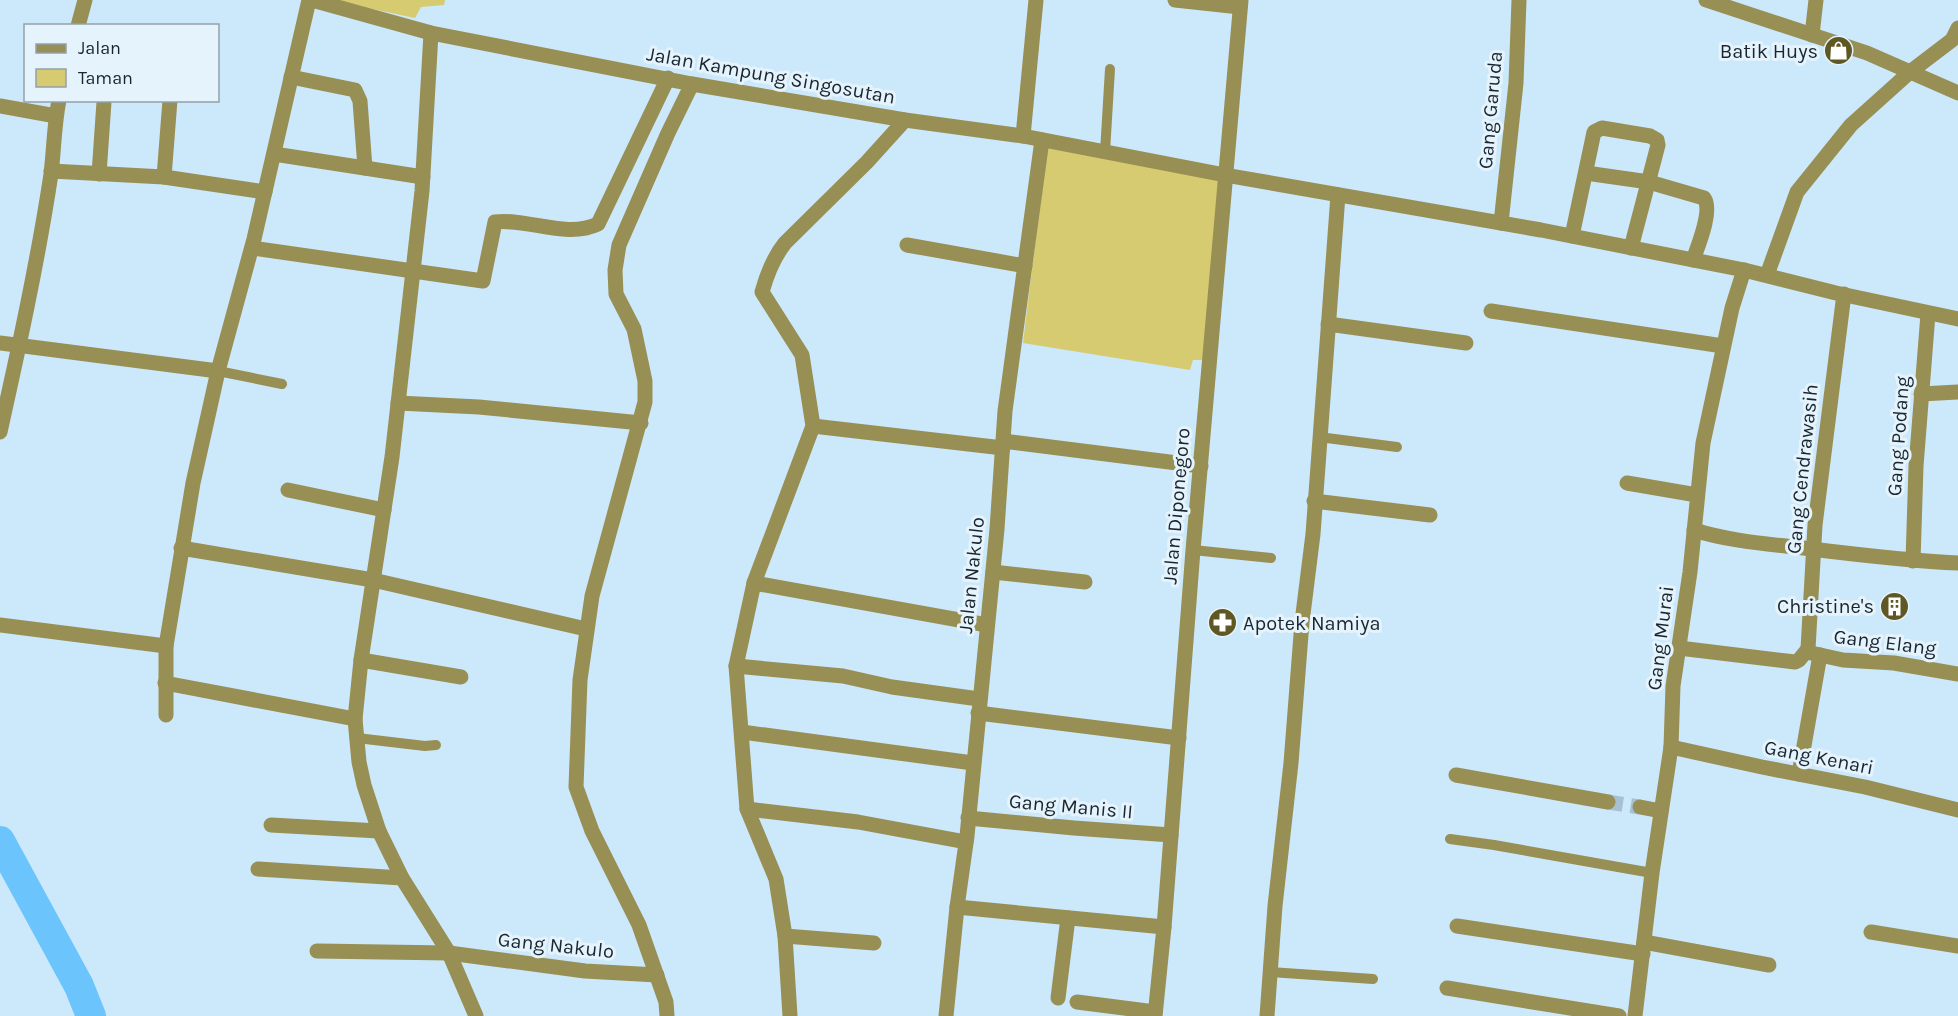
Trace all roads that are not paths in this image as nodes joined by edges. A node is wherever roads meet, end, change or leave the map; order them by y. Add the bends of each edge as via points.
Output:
1 (85, 0) edge
2 (311, 0) edge
3 (1036, 0) edge
4 (1176, 0) edge
5 (1519, 0) edge
6 (1706, 0) edge
7 (1816, 0) edge
8 (330, 3) edge
9 (1241, 3) edge
10 (79, 24) edge
11 (1958, 28) edge
12 (431, 33) junction
13 (1812, 35) junction
14 (1110, 69) dead end
15 (1910, 72) junction
16 (291, 77) junction
17 (668, 78) junction
18 (692, 84) junction
19 (1958, 93) edge
20 (59, 102) edge
21 (104, 102) dead end
22 (170, 102) edge
23 (0, 106) edge
24 (56, 116) junction
25 (905, 120) junction
26 (1023, 136) junction
27 (1042, 140) junction
28 (1105, 152) junction
29 (274, 154) junction
30 (365, 168) junction
31 (51, 171) junction
32 (1586, 173) junction
33 (99, 174) junction
34 (1225, 175) junction
35 (164, 177) junction
36 (423, 177) junction
37 (1649, 182) junction
38 (265, 192) junction
39 (1338, 195) junction
40 (1501, 223) junction
41 (1572, 236) junction
42 (907, 245) dead end
43 (252, 248) junction
44 (1631, 248) junction
45 (1693, 260) junction
46 (1025, 266) junction
47 (1744, 270) junction
48 (413, 271) junction
49 (1767, 275) junction
50 (1844, 294) junction
51 (1491, 311) dead end
52 (1928, 314) junction
53 (1958, 319) edge
54 (1328, 324) junction
55 (0, 343) edge
56 (1466, 343) dead end
57 (19, 346) junction
58 (1723, 346) junction
59 (218, 371) junction
60 (282, 384) dead end
61 (1958, 392) edge
62 (1921, 394) junction
63 (398, 403) junction
64 (641, 423) junction
65 (813, 426) junction
66 (0, 432) edge
67 (1319, 436) junction
68 (1003, 444) junction
69 (1397, 447) dead end
70 (1201, 466) junction
71 (1627, 483) dead end
72 (288, 490) dead end
73 (1697, 495) junction
74 (1314, 501) junction
75 (384, 510) junction
76 (1430, 515) dead end
77 (1694, 530) junction
78 (181, 548) junction
79 (1815, 549) junction
80 (1193, 550) junction
81 (1271, 558) dead end
82 (1913, 561) junction
83 (1958, 563) edge
84 (993, 572) junction
85 (373, 580) junction
86 (1085, 582) dead end
87 (754, 584) junction
88 (0, 625) edge
89 (987, 625) junction
90 (586, 629) junction
91 (166, 646) junction
92 (1679, 648) junction
93 (1814, 652) junction
94 (361, 660) junction
95 (736, 666) junction
96 (1958, 674) edge
97 (461, 677) dead end
98 (165, 683) junction
99 (979, 706) junction
100 (166, 715) dead end
101 (355, 719) junction
102 (742, 732) junction
103 (357, 738) junction
104 (1179, 738) junction
105 (436, 745) dead end
106 (1671, 747) junction
107 (973, 763) junction
108 (1799, 774) junction
109 (1456, 776) dead end
110 (1608, 802) tunnel mouth
111 (1640, 807) tunnel mouth
112 (747, 809) junction
113 (1958, 810) edge
114 (1661, 811) junction
115 (968, 818) junction
116 (271, 825) dead end
117 (379, 831) junction
118 (1171, 835) junction
119 (1450, 839) dead end
120 (966, 842) junction
121 (258, 869) dead end
122 (1652, 873) junction
123 (402, 878) junction
124 (957, 906) junction
125 (1068, 918) junction
126 (1457, 926) dead end
127 (1164, 927) junction
128 (1871, 932) dead end
129 (785, 936) junction
130 (874, 943) dead end
131 (1958, 946) edge
132 (1643, 948) junction
133 (317, 951) dead end
134 (449, 953) junction
135 (1769, 965) dead end
136 (1270, 972) junction
137 (657, 975) junction
138 (1373, 979) dead end
139 (1447, 988) dead end
140 (1058, 998) dead end
141 (1077, 1002) dead end
142 (1155, 1014) edge
143 (476, 1016) edge
144 (667, 1016) edge
145 (790, 1016) edge
146 (946, 1016) edge
147 (1267, 1016) edge
148 (1619, 1016) edge
149 (1635, 1016) edge

1 - 10 street
2 - 8 street, Jalan Kampung Singosutan
2 - 16 street
3 - 26 street
4 - 9 street
5 - 40 street, Gang Garuda via 1516,83
6 - 13 street
7 - 13 street
8 - 12 street, Jalan Kampung Singosutan
9 - 34 street, Jalan Diponegoro
11 - 15 street via 1952,40
12 - 17 street, Jalan Kampung Singosutan
12 - 36 street
13 - 15 street
14 - 28 lane
15 - 19 street
15 - 49 street via 1851,125 1797,192
16 - 29 street
16 - 30 street via 355,90 359,95
17 - 18 street, Jalan Kampung Singosutan
17 - 48 street via 598,224 573,229 495,222 483,281
18 - 25 street, Jalan Kampung Singosutan
18 - 64 street via 619,245 615,270 616,294 634,329 645,381
20 - 24 street
21 - 33 street
22 - 35 street
23 - 24 street
24 - 31 street
25 - 26 street, Jalan Kampung Singosutan
25 - 65 street via 781,248 769,268 762,292 802,355
26 - 27 street, Jalan Kampung Singosutan
27 - 28 street, Jalan Kampung Singosutan
27 - 46 street, Jalan Nakulo
28 - 34 street, Jalan Kampung Singosutan
29 - 30 street
29 - 38 street
30 - 36 street
31 - 33 street
31 - 57 street
32 - 37 street
32 - 37 street via 1592,137 1602,128 1657,140
32 - 41 street
33 - 35 street
34 - 39 street, Jalan Kampung Singosutan
34 - 70 street, Jalan Diponegoro
35 - 38 street
36 - 48 street
37 - 44 street
37 - 45 street via 1706,201 1704,227
38 - 43 street
39 - 40 street, Jalan Kampung Singosutan
39 - 54 street
40 - 41 street, Jalan Kampung Singosutan
41 - 44 street, Jalan Kampung Singosutan
42 - 46 street
43 - 48 street
43 - 59 street
44 - 45 street, Jalan Kampung Singosutan
45 - 47 street, Jalan Kampung Singosutan
46 - 68 street, Jalan Nakulo
47 - 49 street, Jalan Kampung Singosutan
47 - 58 street, Gang Murai
48 - 63 street
49 - 50 street, Jalan Kampung Singosutan
50 - 52 street, Jalan Kampung Singosutan
50 - 79 street, Gang Cendrawasih
51 - 58 street
52 - 53 street, Jalan Kampung Singosutan
52 - 62 street, Gang Podang
54 - 56 street
54 - 67 street
55 - 57 street
57 - 59 street
57 - 66 street
58 - 73 street, Gang Murai via 1703,443
59 - 60 lane
59 - 78 street
61 - 62 street
62 - 82 street, Gang Podang
63 - 64 street
63 - 75 street
64 - 90 street
65 - 68 street
65 - 87 street
67 - 69 lane
67 - 74 street
68 - 70 street
68 - 84 street, Jalan Nakulo
70 - 80 street, Jalan Diponegoro
71 - 73 street
72 - 75 street
73 - 77 street, Gang Murai
74 - 76 street
74 - 136 street
75 - 85 street
77 - 79 street
77 - 92 street, Gang Murai
78 - 85 street
78 - 91 street
79 - 82 street
79 - 93 street, Gang Cendrawasih
80 - 81 lane
80 - 104 street, Jalan Diponegoro
82 - 83 street
84 - 86 street
84 - 89 street, Jalan Nakulo
85 - 90 street
85 - 94 street
87 - 89 street
87 - 95 street
88 - 91 street
89 - 99 street, Jalan Nakulo
90 - 137 street via 576,787 592,831 639,925
91 - 98 street
92 - 93 street via 1795,662
92 - 106 street, Gang Murai
93 - 96 street, Gang Elang via 1843,660 1894,663
93 - 108 street, Gang Cendrawasih
94 - 97 street
94 - 101 street
95 - 99 street via 843,676
95 - 102 street
98 - 100 street
98 - 101 street
99 - 104 street
99 - 107 street, Jalan Nakulo
101 - 103 street
102 - 107 street
102 - 112 street
103 - 105 lane
103 - 117 street via 364,785
104 - 118 street, Jalan Diponegoro
106 - 108 street, Gang Kenari
106 - 114 street, Gang Murai
107 - 115 street, Jalan Nakulo
108 - 113 street, Gang Kenari
109 - 110 street
111 - 114 street
112 - 120 street via 858,822
112 - 129 street via 776,879
114 - 122 street, Gang Murai
115 - 118 street, Gang Manis II
115 - 120 street, Jalan Nakulo
116 - 117 street
117 - 123 street
118 - 127 street, Jalan Diponegoro
119 - 122 lane
120 - 124 street, Jalan Nakulo
121 - 123 street
122 - 132 street, Gang Murai
123 - 134 street
124 - 125 street
124 - 146 street, Jalan Nakulo
125 - 127 street
125 - 140 street
126 - 132 street
127 - 142 street, Jalan Diponegoro
128 - 131 street
129 - 130 street
129 - 145 street
132 - 135 street
132 - 149 street, Gang Murai
133 - 134 street, Gang Nakulo
134 - 137 street, Gang Nakulo via 585,971
134 - 143 street
136 - 138 lane
136 - 147 street
137 - 144 street
139 - 148 street
141 - 142 street

